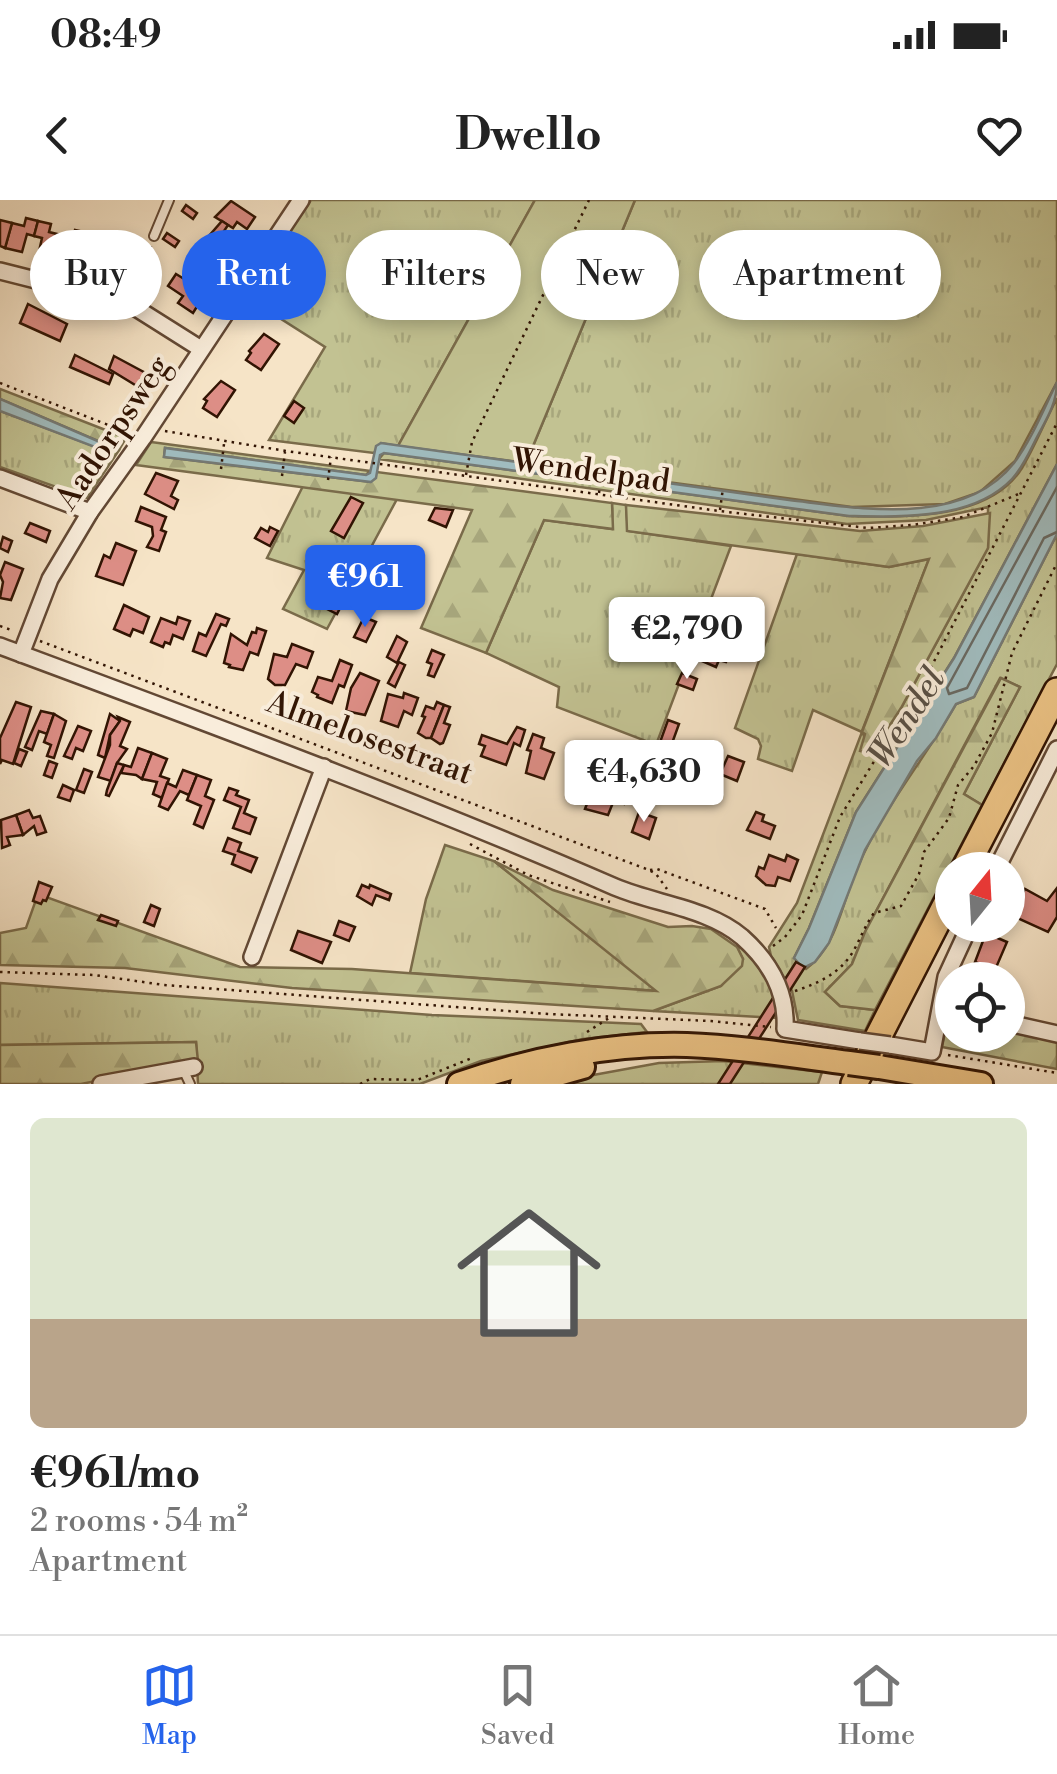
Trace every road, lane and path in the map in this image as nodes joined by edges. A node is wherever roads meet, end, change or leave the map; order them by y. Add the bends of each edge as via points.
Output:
1 (169, 200) edge
2 (301, 200) edge
3 (589, 200) edge
4 (156, 230) edge
5 (0, 271) edge
6 (30, 278) edge
7 (156, 320) edge
8 (201, 348) junction
9 (0, 383) edge
10 (1057, 423) edge
11 (148, 432) junction
12 (224, 442) junction
13 (286, 451) junction
14 (331, 457) junction
15 (220, 469) dead end
16 (602, 471) dead end
17 (466, 475) junction
18 (282, 476) dead end
19 (0, 478) edge
20 (328, 480) dead end
21 (723, 488) dead end
22 (1021, 492) junction
23 (599, 493) junction
24 (720, 511) junction
25 (90, 512) junction
26 (1057, 563) edge
27 (27, 636) junction
28 (0, 646) edge
29 (21, 654) junction
30 (1057, 691) edge
31 (1057, 750) edge
32 (324, 768) junction
33 (466, 841) dead end
34 (973, 852) edge
35 (1005, 852) edge
36 (649, 870) junction
37 (614, 904) dead end
38 (677, 908) junction
39 (935, 923) edge
40 (776, 928) dead end
41 (756, 952) junction
42 (252, 957) dead end
43 (0, 972) edge
44 (784, 995) junction
45 (1025, 1026) edge
46 (785, 1029) junction
47 (1057, 1034) edge
48 (935, 1043) edge
49 (720, 1050) junction
50 (932, 1052) junction
51 (189, 1073) edge
52 (851, 1073) edge
53 (1057, 1074) edge
54 (101, 1084) edge
55 (459, 1084) edge
56 (522, 1084) edge
57 (981, 1084) edge

1 - 4 lane
2 - 8 street, Aadorpsweg
3 - 17 path via 470,452
5 - 6 street
7 - 8 street
8 - 11 street, Aadorpsweg
9 - 11 path, Wendelpad
10 - 22 path
11 - 12 path, Wendelpad
11 - 25 street, Aadorpsweg
12 - 13 path, Wendelpad
12 - 15 path
13 - 14 path, Wendelpad
13 - 18 path
14 - 17 path, Wendelpad
14 - 20 path
16 - 23 path
17 - 23 path, Wendelpad
19 - 25 street
21 - 24 path
22 - 24 path, Wendelpad via 963,516 912,526 868,528
22 - 41 path via 927,676 840,817 802,915 776,944
23 - 24 path, Wendelpad
25 - 27 street, Aadorpsweg via 50,579
26 - 44 path via 1012,653 992,734 958,784 948,818 928,845 902,906 874,913 853,952 826,979
27 - 29 street, Aadorpsweg
27 - 36 path, Almelosestraat
28 - 29 street, Almelosestraat
29 - 32 street, Almelosestraat
30 - 34 highway
31 - 35 street
32 - 38 street, Almelosestraat
32 - 42 street, Almelosestraat
33 - 37 path via 528,875
36 - 38 path
36 - 40 path, Almelosestraat via 765,909
38 - 41 street, Almelosestraat via 724,926
39 - 52 highway
41 - 44 street, Almelosestraat
43 - 46 path
44 - 46 street
45 - 47 street
46 - 50 street, bridge
48 - 50 street
49 - 52 main road
49 - 55 main road via 610,1050
49 - 56 main road via 612,1062
50 - 53 path
51 - 54 street
52 - 57 main road, bridge via 878,1067

